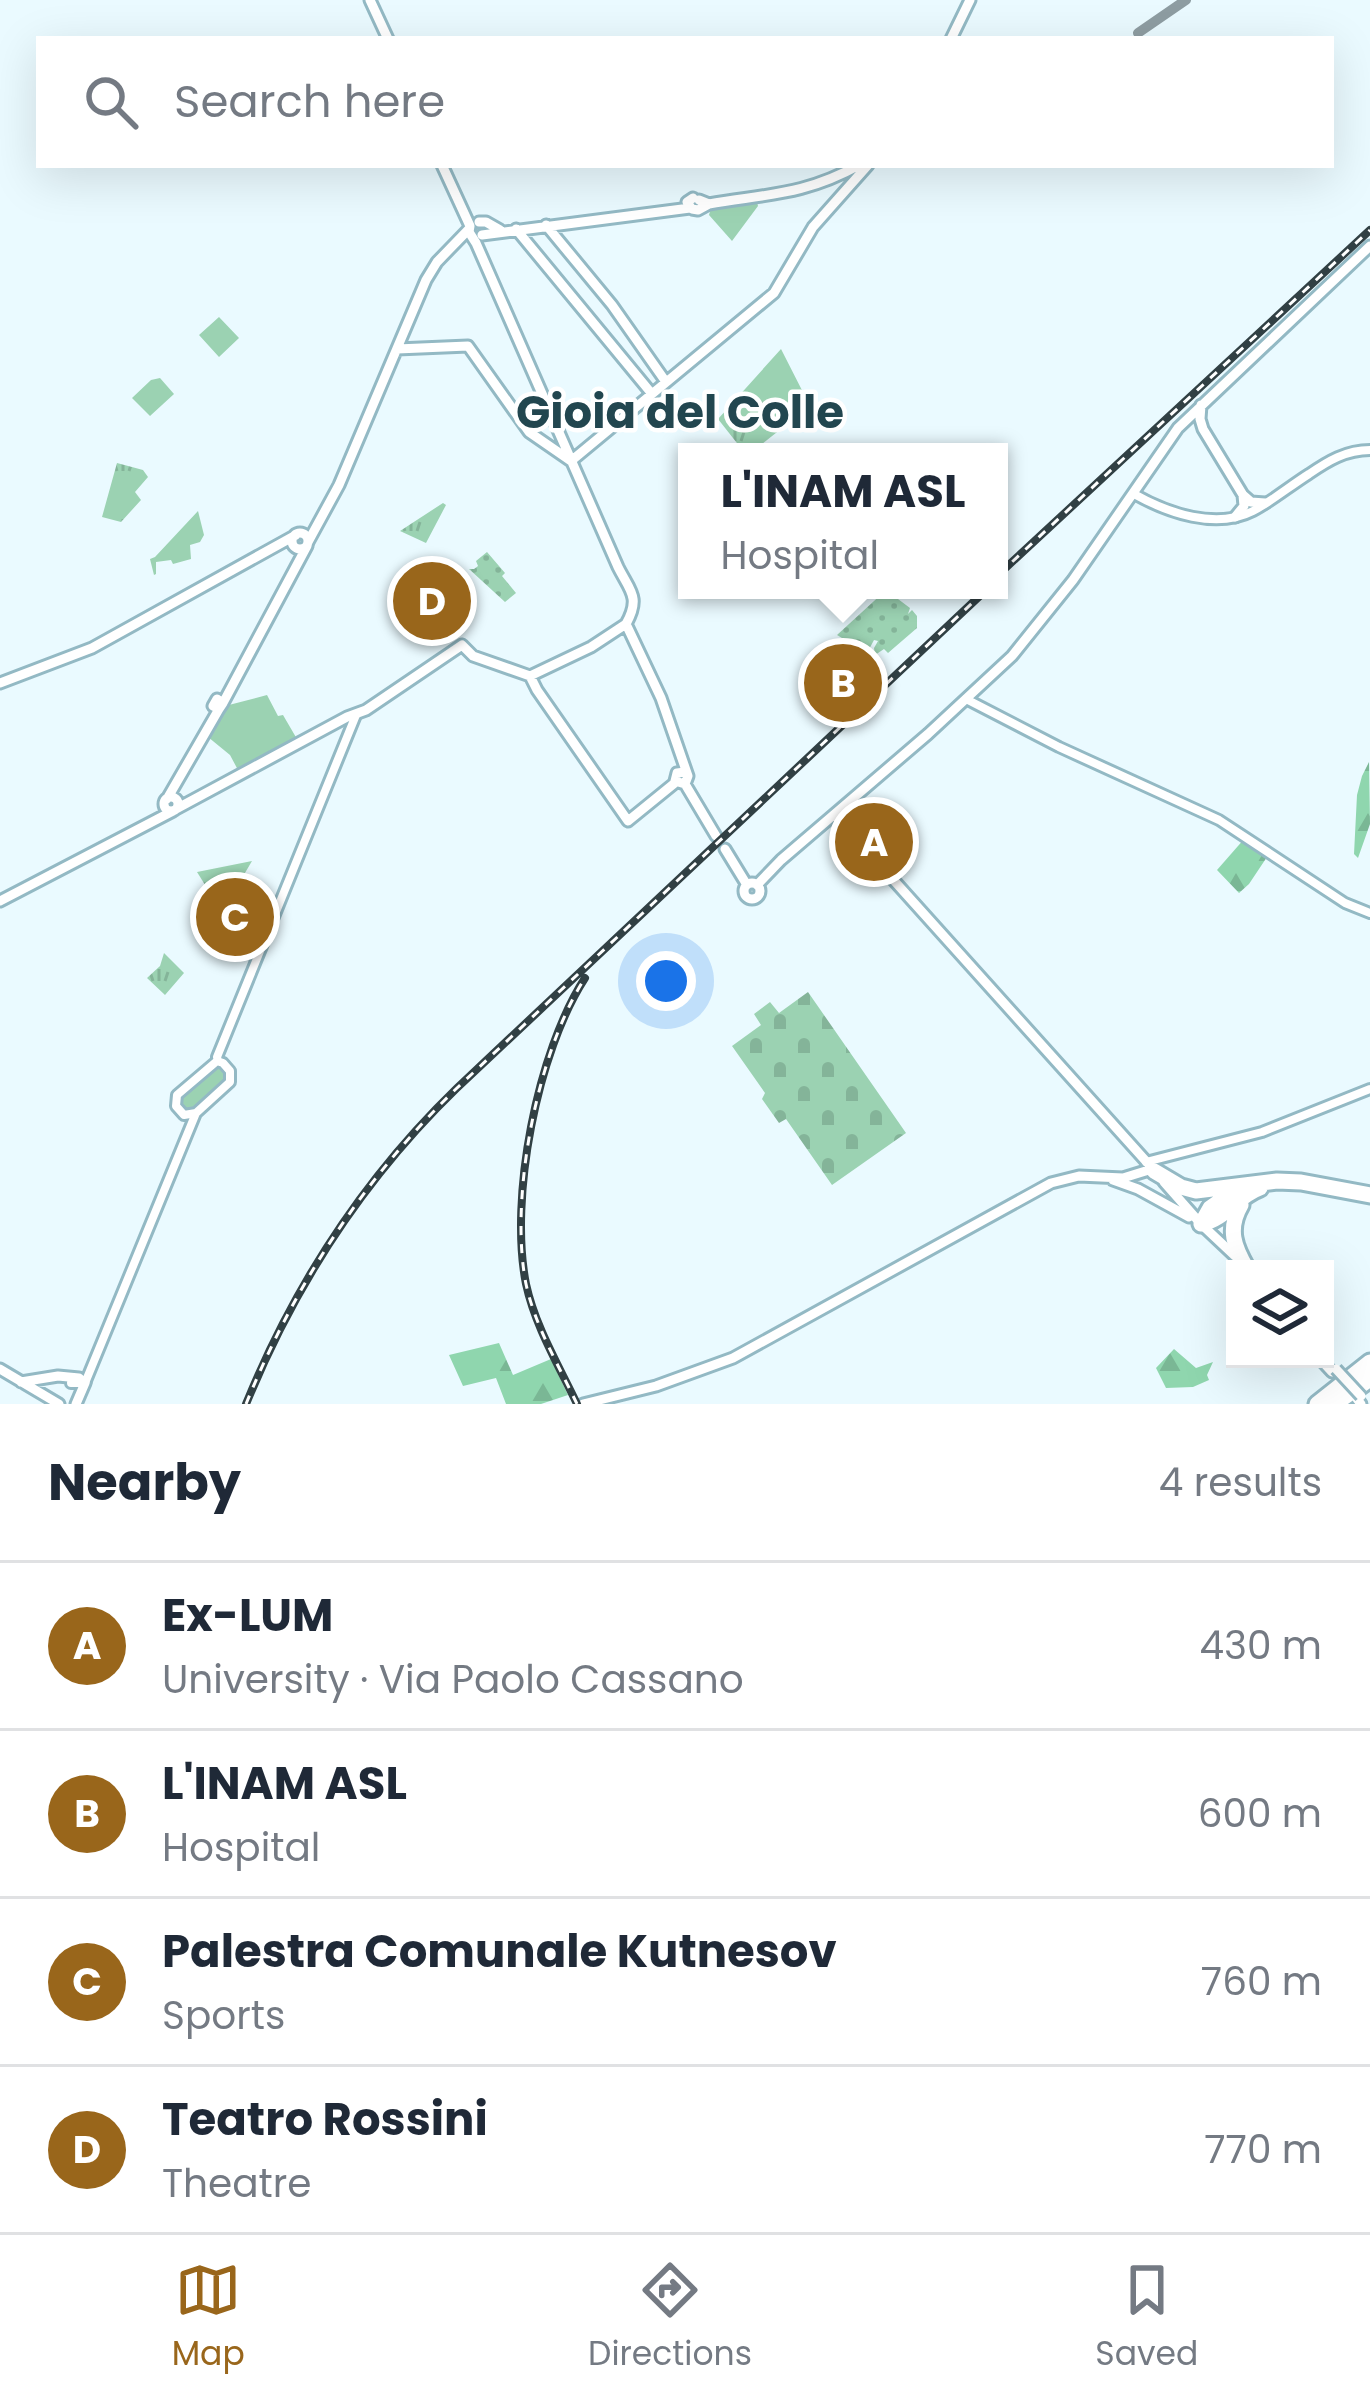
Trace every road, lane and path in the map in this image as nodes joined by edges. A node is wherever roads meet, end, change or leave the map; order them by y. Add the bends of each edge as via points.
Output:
1 (370, 0) edge
2 (970, 0) edge
3 (387, 36) edge
4 (952, 36) edge
5 (444, 168) edge
6 (856, 168) edge
7 (861, 168) edge
8 (546, 225) junction
9 (516, 229) junction
10 (475, 230) junction
11 (1370, 246) edge
12 (397, 349) junction
13 (666, 382) junction
14 (652, 394) junction
15 (1195, 421) junction
16 (1370, 450) edge
17 (572, 461) junction
18 (1134, 494) junction
19 (1245, 498) junction
20 (1265, 503) junction
21 (1250, 512) junction
22 (1235, 517) junction
23 (297, 544) junction
24 (626, 624) junction
25 (530, 676) junction
26 (0, 683) edge
27 (966, 699) junction
28 (356, 715) junction
29 (682, 780) junction
30 (174, 803) junction
31 (836, 816) junction
32 (716, 836) dead end
33 (724, 849) dead end
34 (0, 901) edge
35 (1370, 913) edge
36 (218, 1061) junction
37 (1370, 1089) edge
38 (190, 1114) junction
39 (1135, 1150) junction
40 (1153, 1171) junction
41 (1107, 1177) junction
42 (1123, 1178) junction
43 (1254, 1186) junction
44 (1138, 1190) junction
45 (1369, 1198) edge
46 (1201, 1224) junction
47 (1215, 1241) junction
48 (1235, 1260) edge
49 (1236, 1260) edge
50 (1241, 1260) edge
51 (93, 1364) junction
52 (1334, 1368) edge
53 (1370, 1368) edge
54 (0, 1371) edge
55 (1339, 1373) junction
56 (72, 1380) junction
57 (45, 1381) junction
58 (21, 1382) junction
59 (85, 1383) junction
60 (35, 1391) junction
61 (1362, 1401) edge
62 (54, 1403) edge
63 (77, 1403) edge
64 (584, 1404) edge
65 (1317, 1404) edge
66 (1331, 1404) edge

1 - 3 main road
2 - 4 main road
5 - 10 main road
6 - 8 main road via 795,192
7 - 13 main road via 813,226 774,293
8 - 9 main road
8 - 13 main road
9 - 10 main road via 486,222
9 - 14 main road
10 - 12 main road via 425,280
10 - 17 main road
11 - 15 main road via 1202,404
12 - 17 main road via 469,346 529,432
12 - 23 main road via 325,510
13 - 14 main road
14 - 17 main road
15 - 18 main road via 1155,459
15 - 19 main road
16 - 20 street via 1329,461
17 - 24 main road via 634,593
18 - 22 street via 1192,517
18 - 27 main road via 1024,643
19 - 20 main road
19 - 21 main road
19 - 22 main road
20 - 21 street
21 - 22 street
23 - 26 main road via 268,549 92,648
23 - 30 main road via 289,576 177,783
24 - 25 main road
24 - 29 main road via 658,690
25 - 28 main road via 462,645
25 - 29 main road via 628,821
27 - 31 main road
27 - 35 street via 1219,820
28 - 30 main road
28 - 36 street
29 - 32 main road
30 - 34 main road
31 - 33 main road via 752,885
31 - 39 main road
36 - 38 street via 230,1082
36 - 38 street via 177,1095 175,1104
37 - 40 street
38 - 51 street
39 - 40 main road
39 - 42 main road
40 - 42 main road
40 - 43 highway via 1196,1191
40 - 44 main road
40 - 46 main road
41 - 42 main road
41 - 44 main road
41 - 64 main road via 1042,1187 733,1358
43 - 45 highway
43 - 46 highway
43 - 50 highway via 1233,1225
44 - 47 main road via 1184,1213
46 - 47 main road
46 - 49 main road
47 - 48 main road
51 - 56 street
51 - 59 street
52 - 55 main road
53 - 55 highway
53 - 66 highway
54 - 58 main road
54 - 60 main road
54 - 62 main road
55 - 61 main road, bridge
55 - 65 highway
56 - 57 main road
56 - 59 main road
56 - 63 main road
57 - 58 main road
57 - 60 main road
57 - 62 main road
58 - 60 main road
59 - 63 main road
60 - 62 main road

